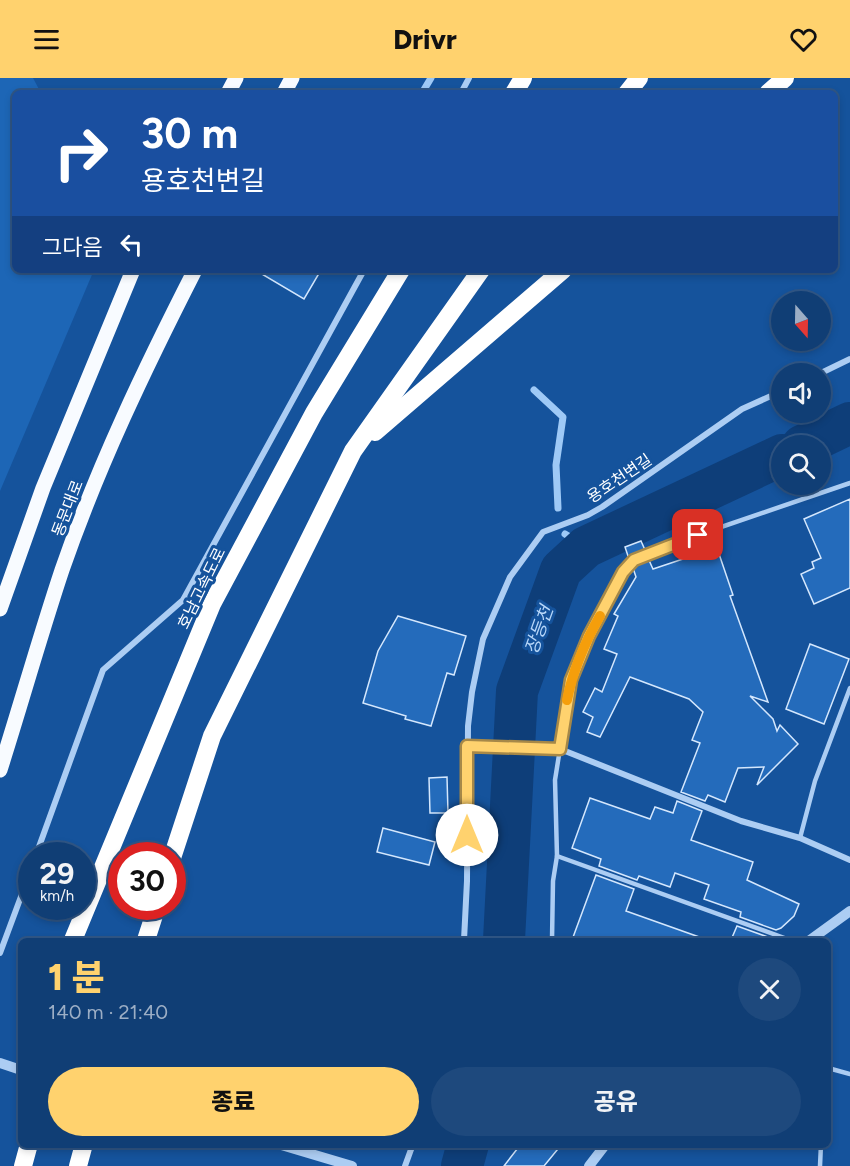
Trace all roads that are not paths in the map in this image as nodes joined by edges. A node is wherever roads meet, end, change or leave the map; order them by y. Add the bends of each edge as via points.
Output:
1 (639, 78) edge
2 (785, 78) edge
3 (629, 90) edge
4 (771, 90) edge
5 (132, 273) edge
6 (193, 273) edge
7 (362, 273) edge
8 (399, 273) edge
9 (479, 273) edge
10 (560, 273) edge
11 (850, 359) edge
12 (831, 368) edge
13 (771, 396) edge
14 (353, 451) junction
15 (850, 483) edge
16 (0, 609) edge
17 (850, 688) edge
18 (467, 746) junction
19 (560, 749) junction
20 (0, 770) edge
21 (800, 838) junction
22 (41, 842) edge
23 (177, 842) edge
24 (557, 856) junction
25 (850, 860) edge
26 (18, 905) edge
27 (850, 911) edge
28 (152, 920) edge
29 (74, 938) edge
30 (147, 938) edge
31 (464, 938) edge
32 (552, 938) edge
33 (784, 938) edge
34 (813, 938) edge
35 (0, 953) edge
36 (0, 1064) edge
37 (18, 1069) edge
38 (831, 1069) edge
39 (850, 1074) edge
40 (28, 1148) edge
41 (83, 1148) edge
42 (291, 1148) edge
43 (412, 1148) edge
44 (603, 1148) edge
45 (821, 1148) edge
46 (23, 1166) edge
47 (78, 1166) edge
48 (352, 1166) edge
49 (405, 1166) edge
50 (589, 1166) edge
51 (820, 1166) edge

1 - 3 highway
2 - 4 highway
5 - 16 main road, 동문대로 via 43,488
6 - 20 main road, 동문대로 via 143,371 95,484 63,570
7 - 22 street via 183,600 103,670
8 - 29 highway, 호남고속도로 via 314,413 212,604
9 - 14 highway
10 - 14 highway
11 - 12 street
13 - 18 street, 용호천변길 via 742,409 602,507 543,532 510,577 483,639 472,692
14 - 23 highway via 212,736
15 - 19 lane via 634,560 623,572 589,636 571,680
17 - 21 lane via 815,781
18 - 19 street
18 - 31 street, 용호천변길
19 - 21 street via 741,821
19 - 24 lane via 555,780
21 - 25 street
24 - 32 lane
24 - 33 lane
26 - 35 street
27 - 34 street
28 - 30 highway
36 - 37 street
38 - 39 lane
40 - 46 highway
41 - 47 highway
42 - 48 street
43 - 49 street
44 - 50 street
45 - 51 lane

